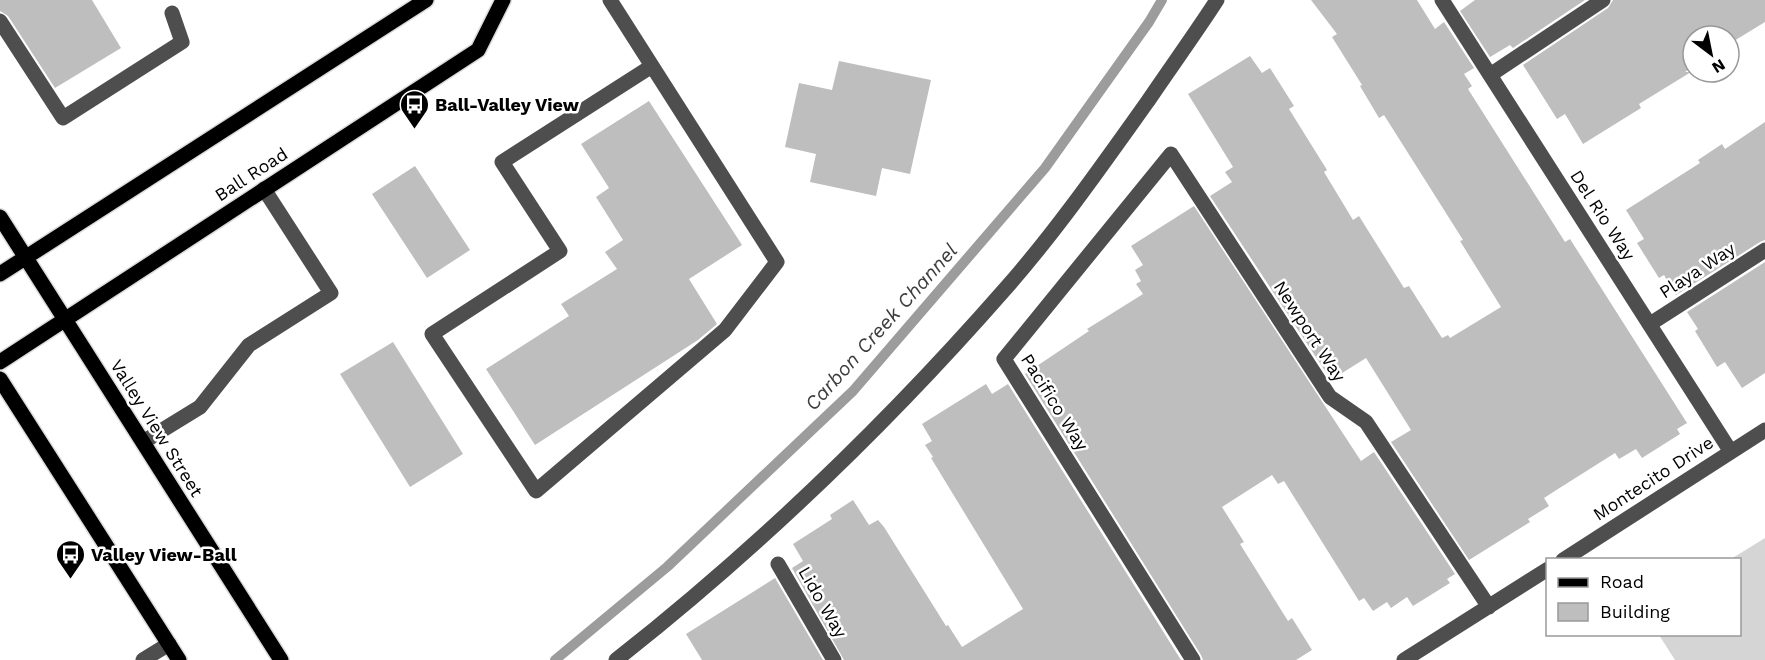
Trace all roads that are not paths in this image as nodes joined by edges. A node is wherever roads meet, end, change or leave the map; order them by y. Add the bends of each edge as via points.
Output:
1 (426, 0) edge
2 (503, 0) edge
3 (610, 0) edge
4 (1218, 0) edge
5 (1442, 0) edge
6 (1603, 0) edge
7 (172, 13) dead end
8 (0, 21) edge
9 (652, 66) junction
10 (1490, 75) junction
11 (1171, 154) joint
12 (264, 189) junction
13 (0, 217) edge
14 (1765, 250) edge
15 (26, 257) junction
16 (0, 274) edge
17 (65, 319) junction
18 (1650, 324) junction
19 (0, 362) edge
20 (0, 380) edge
21 (1765, 430) edge
22 (143, 442) junction
23 (1731, 452) junction
24 (1566, 558) edge
25 (778, 564) dead end
26 (1546, 570) edge
27 (1488, 607) junction
28 (169, 644) junction
29 (143, 660) edge
30 (179, 660) edge
31 (281, 660) edge
32 (616, 660) edge
33 (834, 660) edge
34 (1193, 660) edge
35 (1404, 660) edge

1 - 15 main road
2 - 12 main road, Ball Road via 478,50
3 - 9 street
4 - 32 street via 1096,173 999,296 884,420 780,522
5 - 10 street, Del Rio Way
6 - 10 street
7 - 8 street via 182,42 63,118
9 - 9 street via 777,262 725,330 536,491 432,334 560,251 502,162
10 - 18 street, Del Rio Way
11 - 27 street, Newport Way via 1330,397 1366,422
11 - 34 street, Pacifico Way via 1004,359
12 - 17 main road, Ball Road
12 - 22 street via 331,293 249,345 200,407
13 - 15 main road, Valley View Street
14 - 18 street, Playa Way
15 - 16 main road
15 - 17 main road, Valley View Street
17 - 19 main road, Ball Road
17 - 22 main road, Valley View Street
18 - 23 street, Del Rio Way
20 - 28 main road
21 - 23 street, Montecito Drive
22 - 31 main road, Valley View Street
23 - 24 street, Montecito Drive
25 - 33 street, Lido Way
26 - 27 street
27 - 35 street
28 - 29 street
28 - 30 main road

